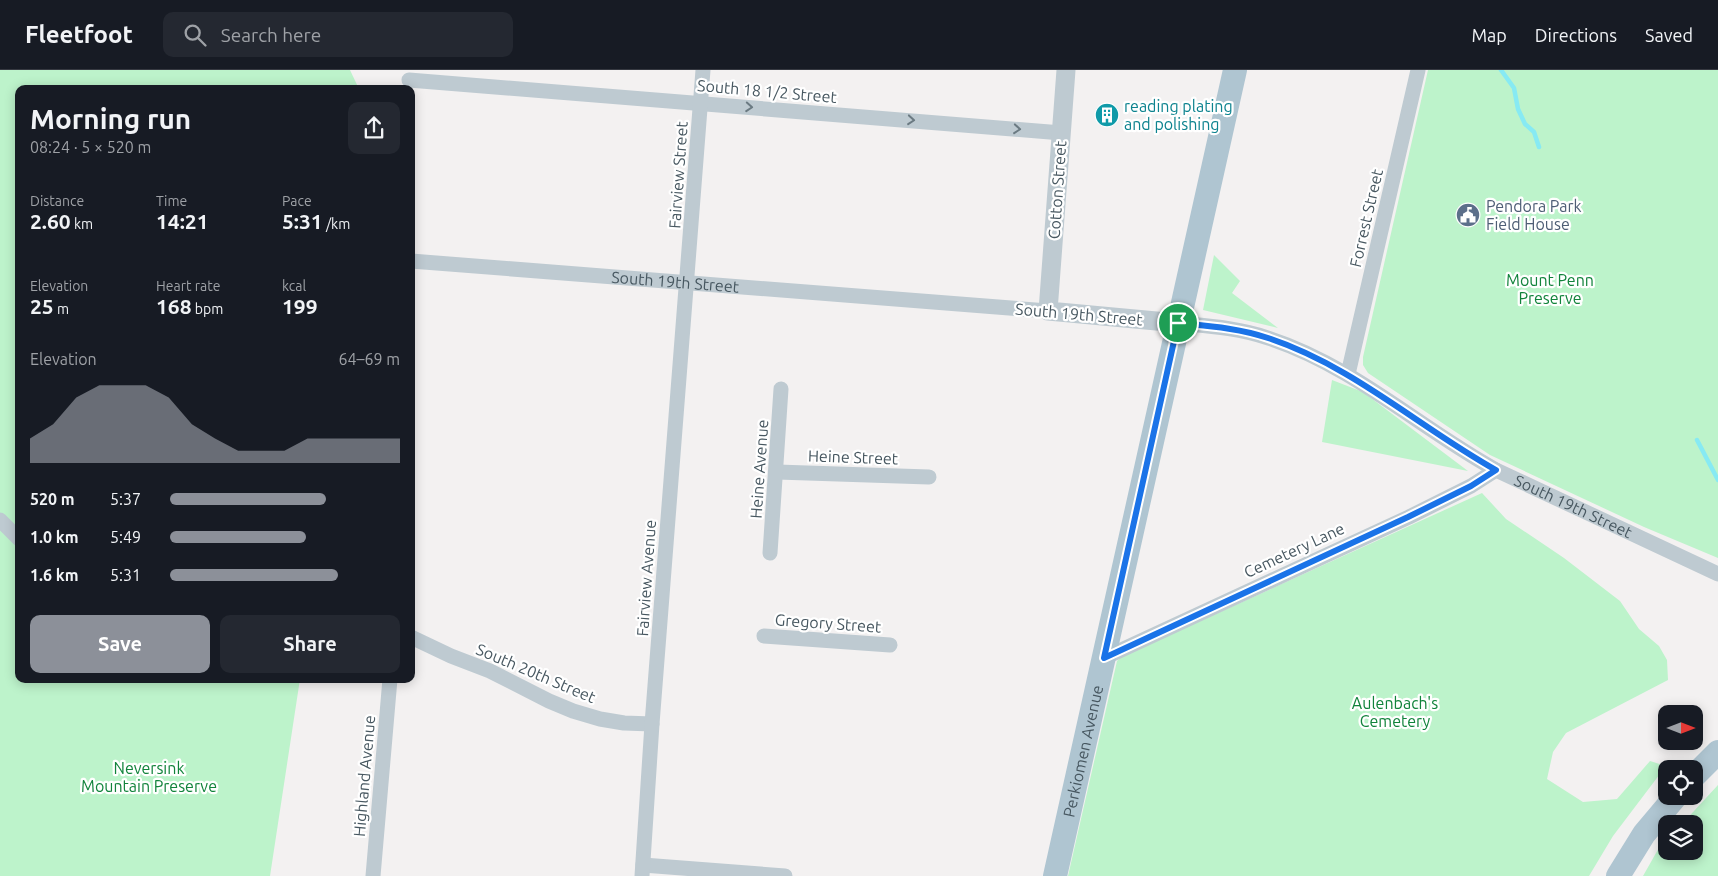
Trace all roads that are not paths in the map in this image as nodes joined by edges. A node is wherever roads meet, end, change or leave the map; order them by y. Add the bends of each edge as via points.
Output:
1 (703, 70) edge
2 (1066, 70) edge
3 (1236, 70) edge
4 (1418, 70) edge
5 (409, 80) dead end
6 (701, 103) junction
7 (1062, 133) junction
8 (415, 261) edge
9 (687, 282) junction
10 (1048, 311) junction
11 (1178, 323) junction
12 (1348, 374) junction
13 (782, 388) dead end
14 (1496, 470) junction
15 (777, 472) junction
16 (929, 477) dead end
17 (0, 520) edge
18 (15, 535) edge
19 (770, 553) dead end
20 (1718, 574) edge
21 (764, 636) dead end
22 (415, 639) edge
23 (890, 646) dead end
24 (1104, 658) junction
25 (390, 683) edge
26 (652, 724) junction
27 (1717, 754) edge
28 (1703, 767) edge
29 (1668, 805) edge
30 (642, 870) edge
31 (373, 876) edge
32 (785, 876) edge
33 (1055, 876) edge
34 (1618, 876) edge

1 - 6 street, Fairview Street
2 - 7 street, Cotton Street
3 - 11 main road, Perkiomen Avenue
4 - 12 street, Forrest Street
5 - 6 street, South 18 1/2 Street
6 -> 7 street, South 18 1/2 Street
6 - 9 street, Fairview Street
7 - 10 street, Cotton Street
8 - 9 street, South 19th Street
9 - 10 street, South 19th Street
9 - 26 street, Fairview Avenue
10 - 11 street, South 19th Street
11 - 12 street, South 19th Street via 1221,327 1268,338
11 - 24 main road, Perkiomen Avenue
12 - 14 street, South 19th Street
13 - 15 street, Heine Avenue
14 - 20 street, South 19th Street
14 - 24 street, Cemetery Lane via 1408,517
15 - 16 street, Heine Street
15 - 19 street, Heine Avenue
17 - 18 street
21 - 23 street, Gregory Street
22 - 26 street, South 20th Street via 573,711 624,723
24 - 33 main road, Perkiomen Avenue
25 - 31 street, Highland Avenue
26 - 30 street, Fairview Avenue
27 - 28 main road
29 - 34 main road via 1644,834
30 - 32 street

